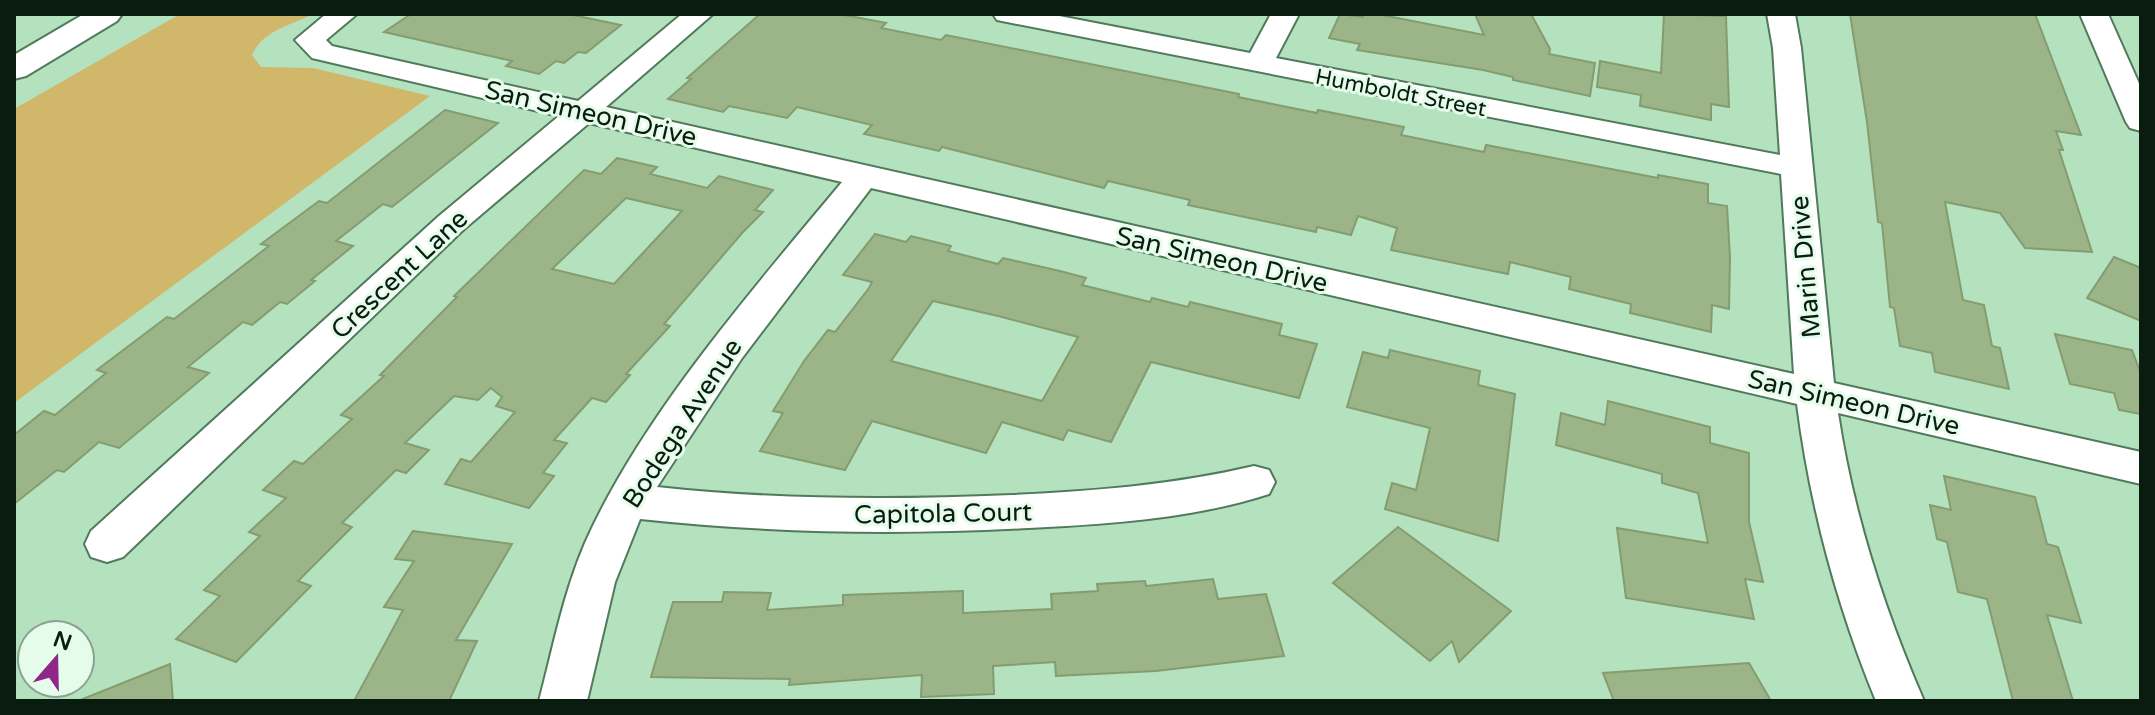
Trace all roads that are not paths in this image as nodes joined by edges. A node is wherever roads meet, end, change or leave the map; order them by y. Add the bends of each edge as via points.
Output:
1 (96, 14) edge
2 (106, 14) edge
3 (343, 14) edge
4 (699, 14) edge
5 (1007, 14) edge
6 (1285, 14) edge
7 (1781, 14) edge
8 (2094, 14) edge
9 (14, 58) edge
10 (1259, 63) junction
11 (14, 69) edge
12 (584, 111) junction
13 (2141, 122) edge
14 (1797, 168) junction
15 (863, 177) junction
16 (1815, 392) junction
17 (2141, 468) edge
18 (1254, 482) dead end
19 (629, 501) junction
20 (107, 544) dead end
21 (563, 701) edge
22 (1900, 701) edge

1 - 9 highway
2 - 11 highway
3 - 12 street, San Simeon Drive via 309,40 322,52
4 - 12 street, Crescent Lane
5 - 10 street, Humboldt Street
6 - 10 street
7 - 14 street, Marin Drive
8 - 13 street
10 - 14 street, Humboldt Street
12 - 15 street, San Simeon Drive
12 - 20 street, Crescent Lane via 451,223
14 - 16 street, Marin Drive
15 - 16 street, San Simeon Drive
15 - 19 street, Bodega Avenue via 719,362
16 - 17 street, San Simeon Drive
16 - 22 street, Marin Drive via 1848,555 1872,635
18 - 19 street, Capitola Court via 1207,495 1109,507 963,515 735,513
19 - 21 street, Bodega Avenue via 591,584

